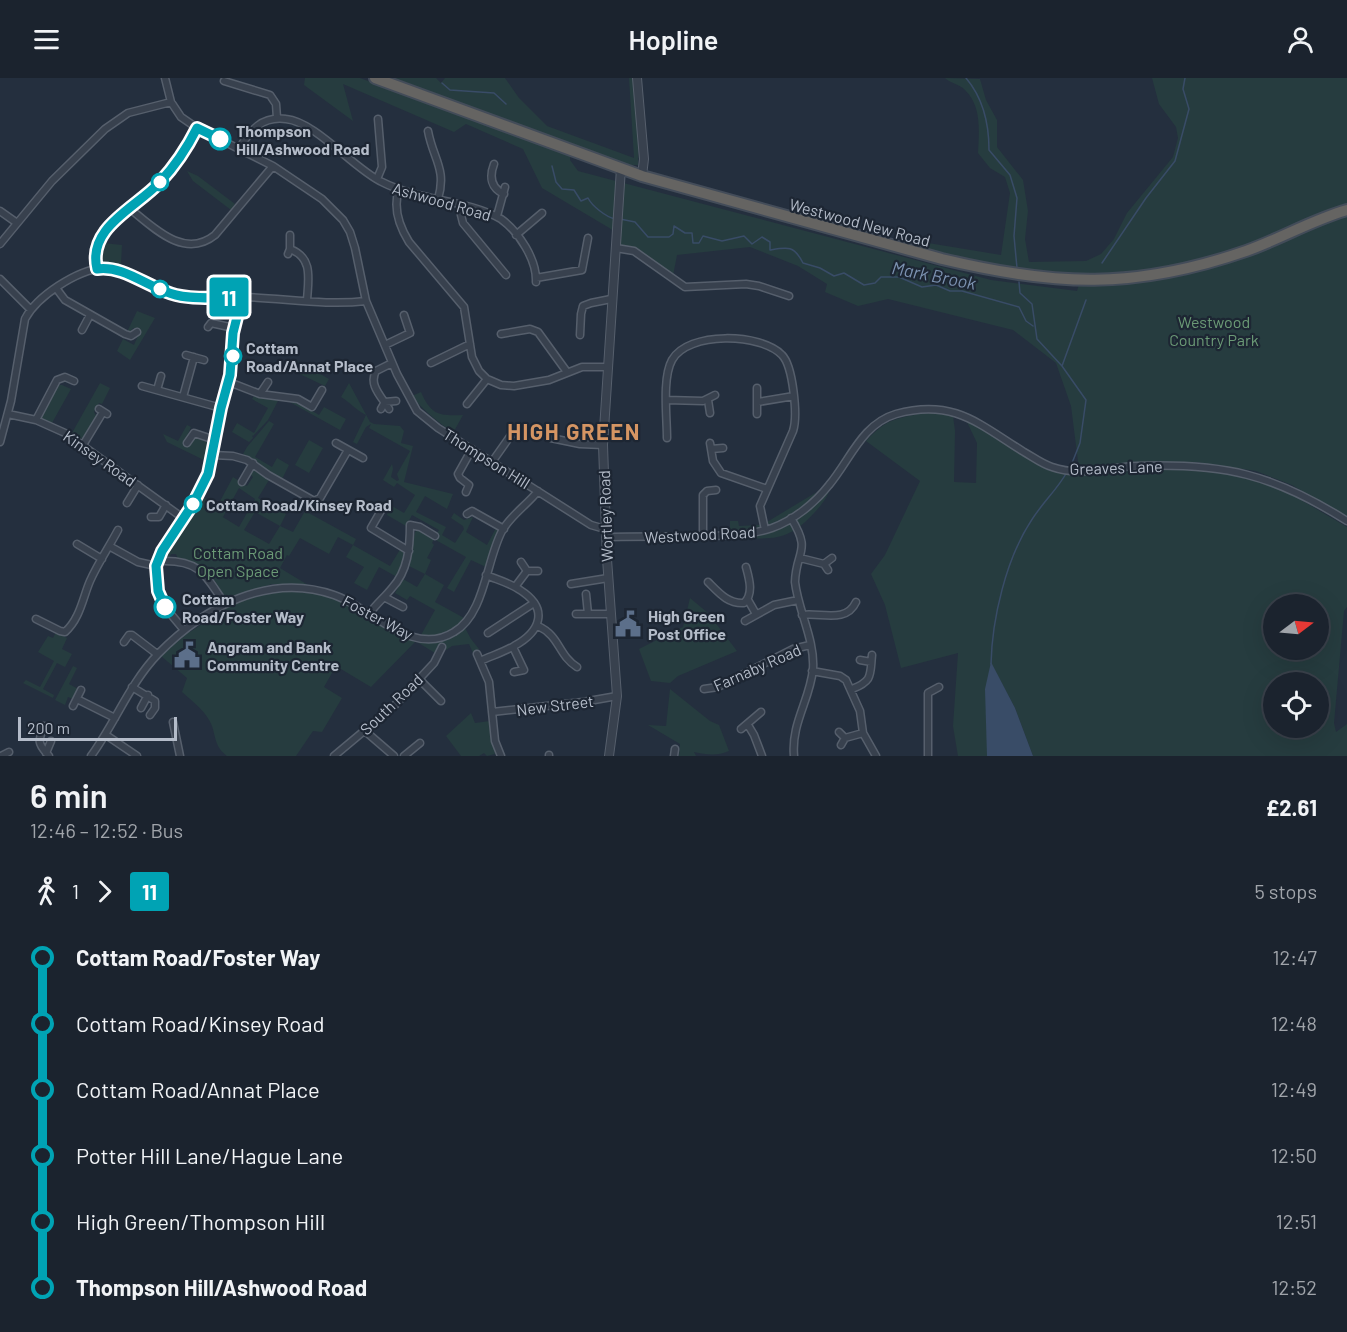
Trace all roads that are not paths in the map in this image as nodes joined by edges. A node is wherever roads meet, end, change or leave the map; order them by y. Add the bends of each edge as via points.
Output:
1 (165, 78) edge
2 (375, 78) edge
3 (637, 78) edge
4 (222, 82) edge
5 (171, 102) junction
6 (277, 118) junction
7 (378, 119) dead end
8 (197, 128) junction
9 (431, 135) dead end
10 (239, 149) junction
11 (494, 164) dead end
12 (273, 166) junction
13 (621, 168) junction
14 (642, 176) junction
15 (376, 179) junction
16 (399, 189) junction
17 (438, 199) junction
18 (463, 206) junction
19 (129, 208) junction
20 (1347, 210) edge
21 (0, 211) edge
22 (543, 213) dead end
23 (497, 216) junction
24 (17, 223) junction
25 (291, 235) dead end
26 (516, 235) junction
27 (588, 238) dead end
28 (0, 244) edge
29 (616, 248) junction
30 (97, 269) junction
31 (506, 275) dead end
32 (0, 279) edge
33 (56, 288) junction
34 (789, 296) dead end
35 (242, 297) junction
36 (611, 299) junction
37 (307, 301) junction
38 (366, 301) junction
39 (30, 309) junction
40 (90, 315) junction
41 (404, 315) dead end
42 (208, 327) dead end
43 (234, 328) junction
44 (82, 330) dead end
45 (136, 332) dead end
46 (500, 335) dead end
47 (580, 335) dead end
48 (385, 345) junction
49 (470, 345) junction
50 (186, 355) dead end
51 (194, 357) junction
52 (204, 360) dead end
53 (392, 363) junction
54 (429, 364) dead end
55 (607, 367) junction
56 (567, 372) junction
57 (160, 376) dead end
58 (488, 379) junction
59 (74, 381) dead end
60 (229, 382) junction
61 (268, 382) dead end
62 (142, 386) dead end
63 (757, 388) dead end
64 (157, 390) junction
65 (322, 390) dead end
66 (260, 394) junction
67 (716, 395) dead end
68 (794, 396) junction
69 (183, 397) junction
70 (667, 400) junction
71 (708, 400) junction
72 (396, 401) dead end
73 (385, 402) junction
74 (758, 402) junction
75 (467, 404) dead end
76 (221, 408) junction
77 (381, 409) dead end
78 (389, 409) dead end
79 (103, 412) dead end
80 (710, 413) dead end
81 (8, 414) junction
82 (757, 414) dead end
83 (36, 420) junction
84 (540, 434) dead end
85 (551, 438) dead end
86 (667, 438) dead end
87 (215, 440) junction
88 (0, 442) edge
89 (186, 443) dead end
90 (336, 443) dead end
91 (83, 445) junction
92 (603, 445) junction
93 (723, 448) dead end
94 (471, 449) junction
95 (348, 450) junction
96 (213, 455) junction
97 (363, 458) dead end
98 (492, 462) junction
99 (252, 463) junction
100 (242, 482) dead end
101 (138, 485) junction
102 (767, 489) junction
103 (716, 490) dead end
104 (538, 491) junction
105 (466, 492) dead end
106 (128, 504) dead end
107 (166, 505) junction
108 (382, 508) dead end
109 (694, 512) dead end
110 (702, 512) junction
111 (467, 514) dead end
112 (151, 518) dead end
113 (183, 518) junction
114 (791, 518) junction
115 (1347, 521) edge
116 (504, 529) junction
117 (118, 530) dead end
118 (765, 530) junction
119 (605, 533) junction
120 (435, 536) dead end
121 (703, 536) junction
122 (77, 544) dead end
123 (109, 546) junction
124 (408, 551) junction
125 (800, 558) junction
126 (832, 558) dead end
127 (102, 559) junction
128 (165, 561) dead end
129 (521, 562) dead end
130 (156, 566) junction
131 (746, 567) dead end
132 (527, 570) junction
133 (538, 571) dead end
134 (486, 575) junction
135 (608, 578) junction
136 (576, 581) dead end
137 (713, 585) dead end
138 (515, 586) junction
139 (586, 594) dead end
140 (384, 597) junction
141 (748, 600) junction
142 (798, 600) junction
143 (856, 602) dead end
144 (534, 603) junction
145 (225, 604) junction
146 (403, 607) dead end
147 (370, 613) junction
148 (588, 614) junction
149 (756, 614) junction
150 (576, 615) dead end
151 (610, 615) junction
152 (802, 615) junction
153 (36, 620) dead end
154 (745, 621) dead end
155 (538, 626) junction
156 (184, 630) junction
157 (488, 633) dead end
158 (124, 642) dead end
159 (810, 645) junction
160 (513, 647) junction
161 (443, 652) dead end
162 (158, 654) junction
163 (477, 654) dead end
164 (860, 660) dead end
165 (480, 661) junction
166 (577, 667) dead end
167 (813, 671) junction
168 (514, 672) dead end
169 (419, 679) junction
170 (132, 687) junction
171 (939, 687) dead end
172 (921, 688) dead end
173 (704, 689) dead end
174 (713, 689) junction
175 (852, 689) junction
176 (81, 690) dead end
177 (928, 693) junction
178 (148, 695) junction
179 (617, 696) junction
180 (713, 697) dead end
181 (77, 699) junction
182 (441, 701) dead end
183 (73, 706) dead end
184 (141, 708) dead end
185 (492, 712) junction
186 (761, 712) dead end
187 (150, 715) dead end
188 (115, 718) junction
189 (173, 722) dead end
190 (44, 726) dead end
191 (365, 731) junction
192 (839, 732) dead end
193 (863, 733) junction
194 (106, 735) junction
195 (845, 738) junction
196 (51, 741) dead end
197 (420, 743) dead end
198 (841, 745) dead end
199 (9, 751) dead end
200 (47, 754) edge
201 (499, 755) edge
202 (1, 756) edge
203 (91, 756) edge
204 (136, 756) edge
205 (180, 756) edge
206 (334, 756) edge
207 (394, 756) edge
208 (404, 756) edge
209 (609, 756) edge
210 (762, 756) edge
211 (794, 756) edge
212 (876, 756) edge
213 (928, 756) edge

1 - 5 street, Thompson Hill
2 - 13 highway, Westwood New Road
3 - 14 street
4 - 6 street via 270,95 276,104
5 - 8 street, Thompson Hill via 181,117
5 - 24 street via 128,113 105,129 67,164
6 - 10 street via 255,126
6 - 15 street, Ashwood Road via 304,126
7 - 15 street via 382,167
8 - 10 street, Thompson Hill
8 - 19 street via 162,180
9 - 17 street via 441,173
10 - 12 street, Thompson Hill
11 - 23 street via 494,186 505,191
12 - 19 street via 215,235 204,242 172,241
12 - 38 street, Thompson Hill via 322,199 347,225
13 - 14 highway, Westwood New Road
13 - 29 street, Wortley Road
14 - 20 highway, Westwood New Road via 990,271 1063,280 1112,280 1171,272 1248,250
15 - 16 street, Ashwood Road
16 - 17 street, Ashwood Road
16 - 49 street via 396,208 404,232 464,307
17 - 18 street, Ashwood Road
18 - 23 street, Ashwood Road
18 - 31 street via 463,224 502,265
19 - 30 street via 108,226 99,241
21 - 24 street
22 - 26 street
23 - 26 street, Ashwood Road
24 - 28 street
25 - 37 street via 289,252 303,256 307,264
26 - 27 street, Ashwood Road via 533,262 536,280 582,270
29 - 34 street via 634,251 685,287 746,284
29 - 36 street, Wortley Road
30 - 33 street
30 - 35 street via 116,270 178,296
32 - 39 street
33 - 39 street
33 - 40 street via 64,300
35 - 37 street
35 - 43 street
36 - 47 street via 583,306
36 - 55 street, Wortley Road
37 - 38 street
38 - 48 street, Thompson Hill
39 - 81 street via 22,328
40 - 44 street
40 - 45 street via 125,334 131,336
41 - 48 street via 410,333
42 - 43 street via 211,323
43 - 60 street
46 - 56 street via 534,330 542,335
48 - 53 street, Thompson Hill
49 - 54 street
49 - 58 street via 474,362
50 - 51 street
51 - 52 street
51 - 69 street
53 - 73 street via 374,375 374,385
53 - 94 street, Thompson Hill via 417,411
55 - 56 street via 582,367
55 - 92 street, Wortley Road
56 - 58 street via 549,380 514,386
57 - 64 street
58 - 75 street
59 - 83 street via 65,377 57,380
60 - 66 street
60 - 76 street
61 - 66 street
62 - 64 street
63 - 74 street
64 - 69 street
65 - 66 street via 312,407 292,397
67 - 71 street
68 - 70 street via 786,361 780,353 752,340 736,339 696,342 673,357
68 - 74 street
68 - 102 street via 795,426
69 - 76 street
70 - 71 street
70 - 86 street via 663,427
71 - 80 street
72 - 73 street
73 - 77 street
73 - 78 street
74 - 82 street
76 - 87 street
79 - 91 street
81 - 83 street, Kinsey Road
81 - 88 street
83 - 91 street, Kinsey Road
84 - 98 street via 516,433
85 - 92 street
87 - 89 street via 194,433
87 - 96 street
90 - 95 street
91 - 101 street, Kinsey Road
92 - 119 street, Wortley Road
93 - 102 street via 710,446 721,473
94 - 98 street, Thompson Hill
94 - 105 street via 458,474 469,485
95 - 97 street
95 - 99 street via 320,498 314,501
96 - 99 street via 233,456
96 - 113 street via 202,486
98 - 104 street, Thompson Hill
99 - 100 street
101 - 106 street
101 - 107 street, Kinsey Road
102 - 118 street via 760,511
103 - 110 street via 703,495
104 - 116 street, Foster Way
104 - 119 street, Thompson Hill
107 - 112 street via 159,517
107 - 113 street, Kinsey Road
108 - 124 street via 371,528
109 - 110 street
110 - 121 street
111 - 116 street via 472,511
113 - 130 street
114 - 115 street, Greaves Lane via 825,491 872,427 893,414 942,409 975,420 1051,467 1072,471 1135,466 1219,468 1275,483
114 - 118 street, Westwood Road
114 - 125 street via 802,540
116 - 134 street, Foster Way
117 - 123 street
118 - 121 street, Westwood Road
119 - 121 street, Westwood Road
119 - 135 street, Wortley Road
120 - 124 street via 410,525
122 - 127 street
123 - 127 street
123 - 130 street via 138,562
124 - 140 street via 398,581
125 - 126 street via 826,567
125 - 142 street via 795,575
127 - 153 street via 67,634
128 - 145 street via 173,559 204,573
129 - 132 street
130 - 156 street via 159,595
131 - 141 street
132 - 133 street
132 - 138 street
134 - 138 street
134 - 147 street, Foster Way via 471,616 445,637 414,638
135 - 136 street
135 - 151 street, Wortley Road
137 - 141 street via 728,600
138 - 144 street
139 - 148 street
140 - 146 street
140 - 147 street
141 - 149 street
142 - 149 street
142 - 152 street
143 - 152 street via 851,615
144 - 155 street
144 - 157 street
145 - 147 street, Foster Way via 261,590 298,588 336,595
145 - 156 street, Foster Way
148 - 150 street
148 - 151 street
149 - 154 street
151 - 179 street, Wortley Road
152 - 159 street
155 - 160 street
155 - 166 street via 550,632
156 - 162 street, Foster Way
158 - 162 street via 131,634
159 - 167 street
159 - 174 street, Farnaby Road via 793,649
160 - 165 street
160 - 168 street via 524,670
161 - 169 street, South Road
162 - 170 street, Foster Way
163 - 165 street
164 - 175 street via 872,658 871,674 867,682
165 - 185 street via 489,682
167 - 175 street via 840,675
167 - 211 street via 795,729
169 - 182 street
169 - 191 street, South Road
170 - 178 street
170 - 188 street, Foster Way
171 - 177 street
172 - 177 street
173 - 174 street, Farnaby Road
174 - 180 street
175 - 193 street
176 - 181 street
177 - 213 street
178 - 184 street
178 - 187 street via 155,704
179 - 185 street, New Street
179 - 209 street, Wortley Road
181 - 183 street
181 - 188 street
185 - 201 street
186 - 210 street via 745,727 754,735
188 - 194 street, Foster Way
189 - 205 street
190 - 200 street via 39,739
191 - 206 street, South Road
191 - 207 street
192 - 195 street
193 - 195 street
193 - 212 street
194 - 203 street, Foster Way
194 - 204 street
195 - 198 street
196 - 200 street
197 - 208 street
199 - 202 street

